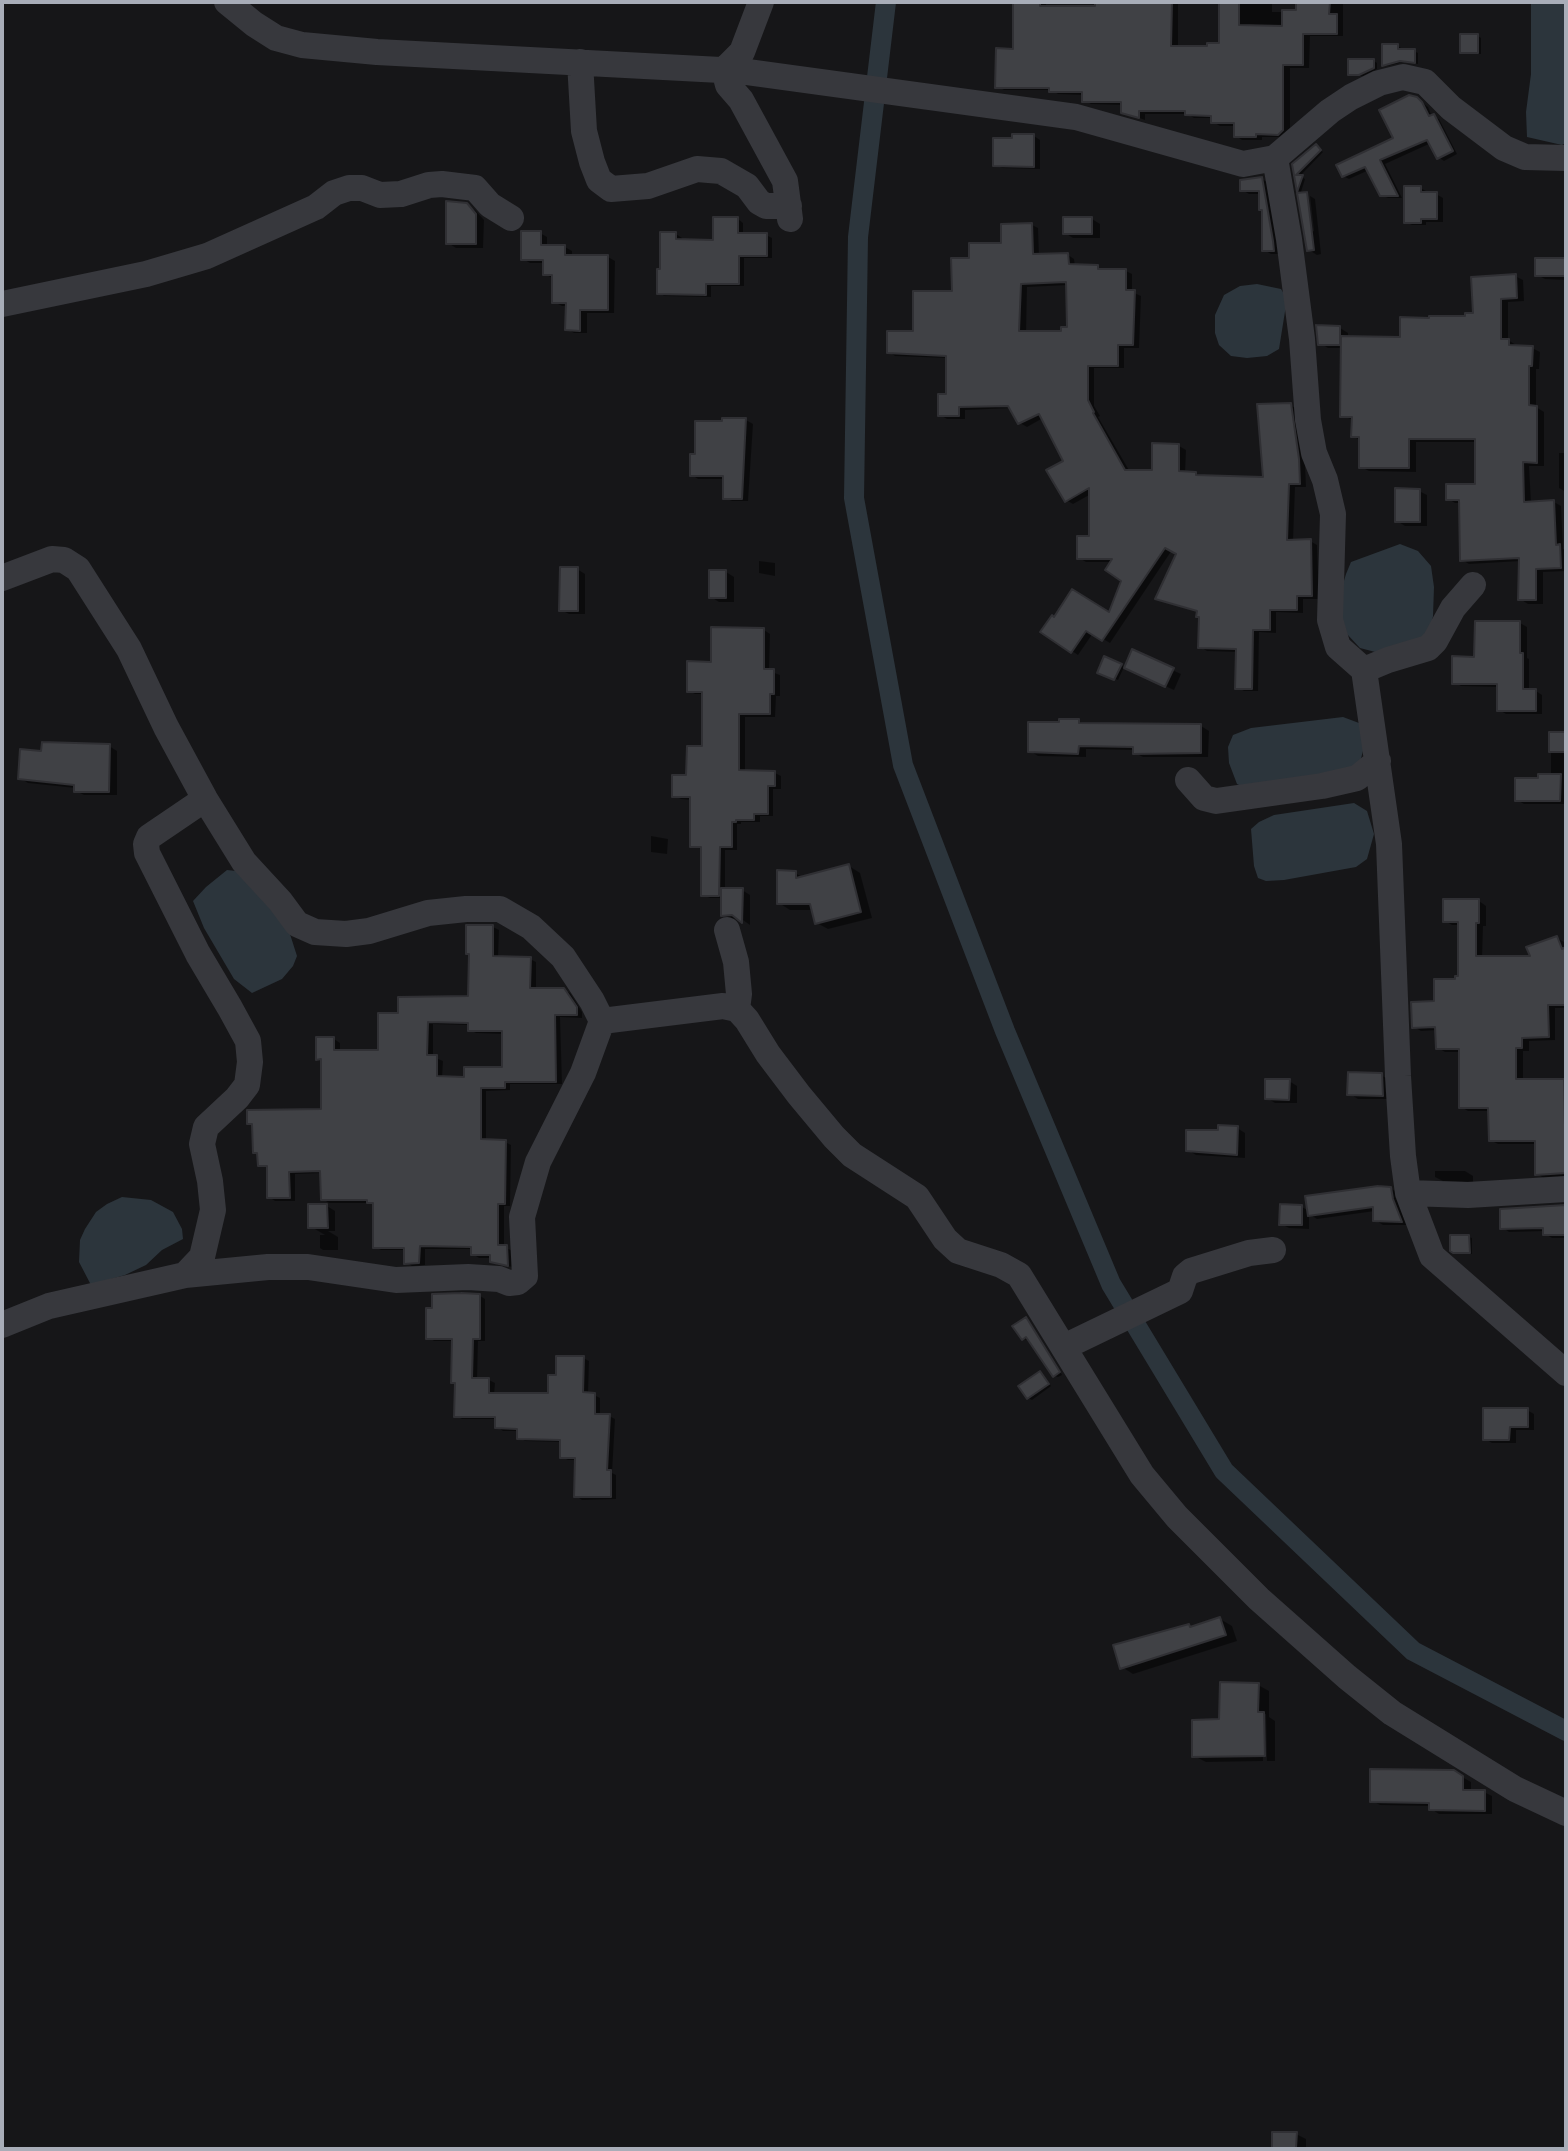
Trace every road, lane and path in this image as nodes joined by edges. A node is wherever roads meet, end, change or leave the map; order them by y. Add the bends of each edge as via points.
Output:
1 (227, 2) edge
2 (761, 2) edge
3 (580, 62) junction
4 (732, 70) junction
5 (1275, 158) junction
6 (1566, 158) edge
7 (511, 218) dead end
8 (2, 304) edge
9 (2, 578) edge
10 (1473, 585) dead end
11 (1364, 670) junction
12 (1378, 761) junction
13 (1188, 780) dead end
14 (205, 799) junction
15 (727, 930) dead end
16 (737, 1009) junction
17 (602, 1021) junction
18 (1566, 1189) edge
19 (1408, 1193) junction
20 (1273, 1250) dead end
21 (185, 1275) junction
22 (2, 1325) edge
23 (1068, 1345) junction
24 (1566, 1373) edge
25 (1566, 1813) edge

1 - 3 street via 276,38 302,45
2 - 4 street
3 - 4 street
3 - 4 street via 584,131 599,180 611,189 648,186 697,169 721,171 747,186 759,202 790,212 785,181 728,85
4 - 5 street via 1076,117 1243,164
5 - 6 street via 1351,97 1403,77 1425,82 1504,148 1525,157
5 - 11 street via 1302,339 1308,420 1333,514 1330,620 1338,647
7 - 8 street via 475,188 429,185 390,195 349,188 207,256
9 - 14 street via 52,559 78,569 129,649
10 - 11 street via 1428,648
11 - 12 street
12 - 13 street via 1357,778 1216,801 1204,798
12 - 19 street via 1389,844
14 - 17 street via 244,862 297,924 315,932 346,934 428,913 500,909 531,927 563,957
14 - 21 street via 146,844 198,954 248,1041 250,1062 247,1085 206,1127 202,1144 213,1210 202,1257
15 - 16 street via 736,962
16 - 17 street via 723,1006
16 - 23 street via 834,1137 852,1155 917,1197 958,1251 1019,1275
17 - 21 street via 583,1073 538,1162 522,1217 525,1276 518,1282 468,1277 396,1280 308,1267
18 - 19 street
19 - 24 street via 1432,1256
20 - 23 street via 1191,1271 1180,1291
21 - 22 street via 49,1306
23 - 25 street via 1142,1475 1259,1599 1392,1713 1515,1789

